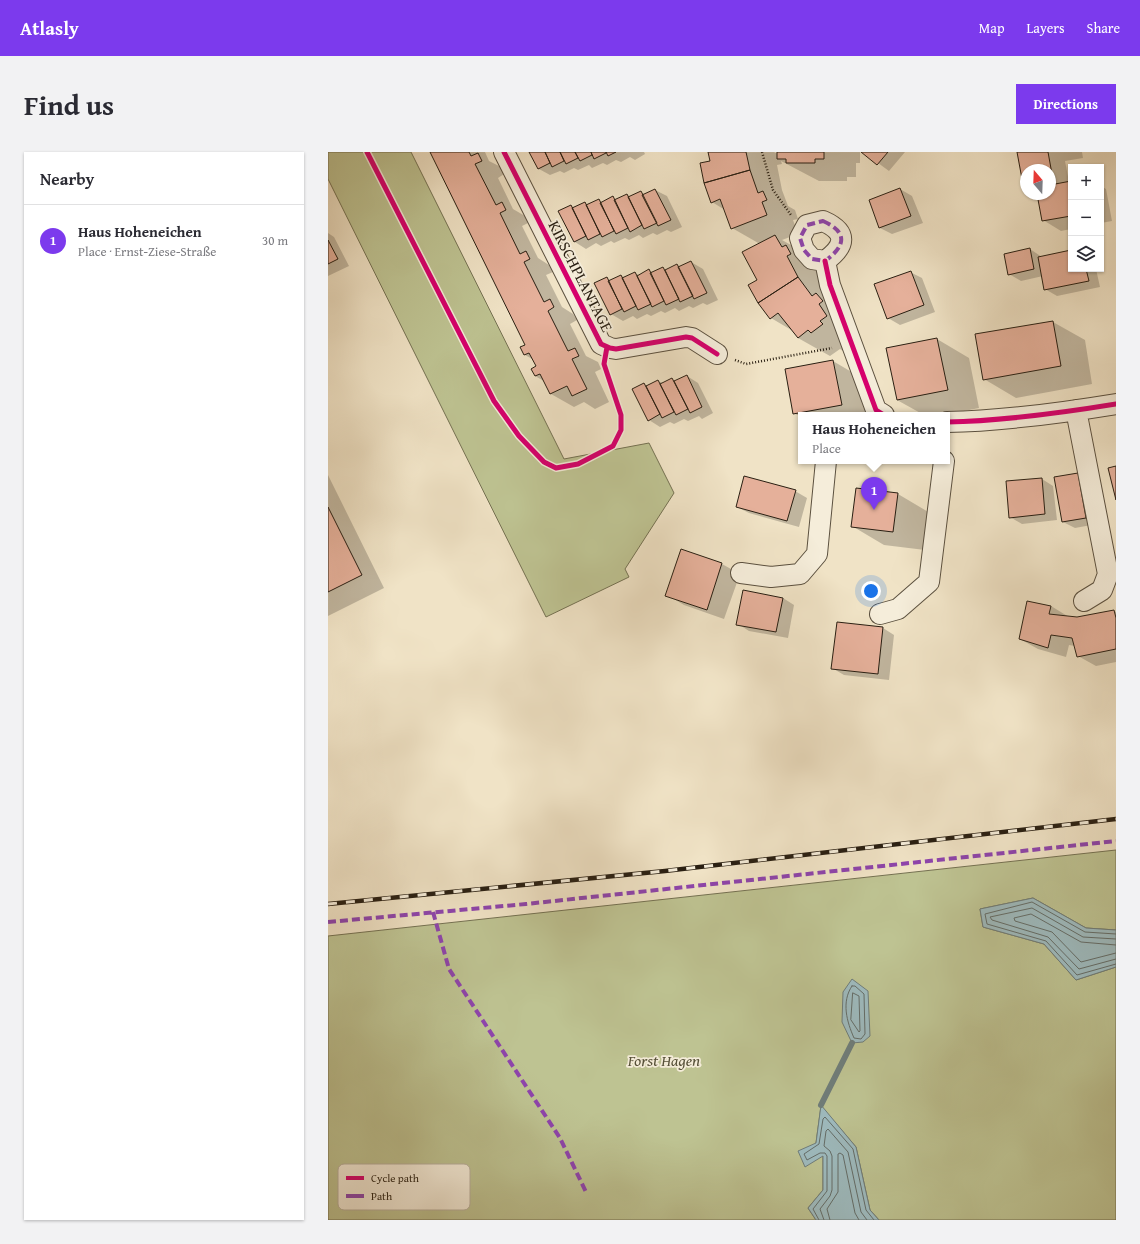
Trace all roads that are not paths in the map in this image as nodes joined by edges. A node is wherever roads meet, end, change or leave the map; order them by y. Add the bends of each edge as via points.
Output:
1 (504, 152) edge
2 (825, 261) junction
3 (717, 354) road end
4 (1116, 404) edge
5 (1076, 410) junction
6 (879, 412) edge
7 (950, 426) edge
8 (826, 464) edge
9 (944, 464) edge
10 (740, 573) dead end
11 (1084, 602) dead end
12 (880, 614) dead end

1 - 3 street, KIRSCHPLANTAGE via 601,344 616,349 686,337 692,338
2 - 2 street via 838,252 841,243 838,230 823,221 807,226 800,238 804,250 812,259
2 - 6 street via 830,285 876,410
4 - 5 street
5 - 7 street
5 - 11 street via 1108,574 1102,590
8 - 10 street via 817,554 800,574 772,578
9 - 12 street via 929,582 898,609

